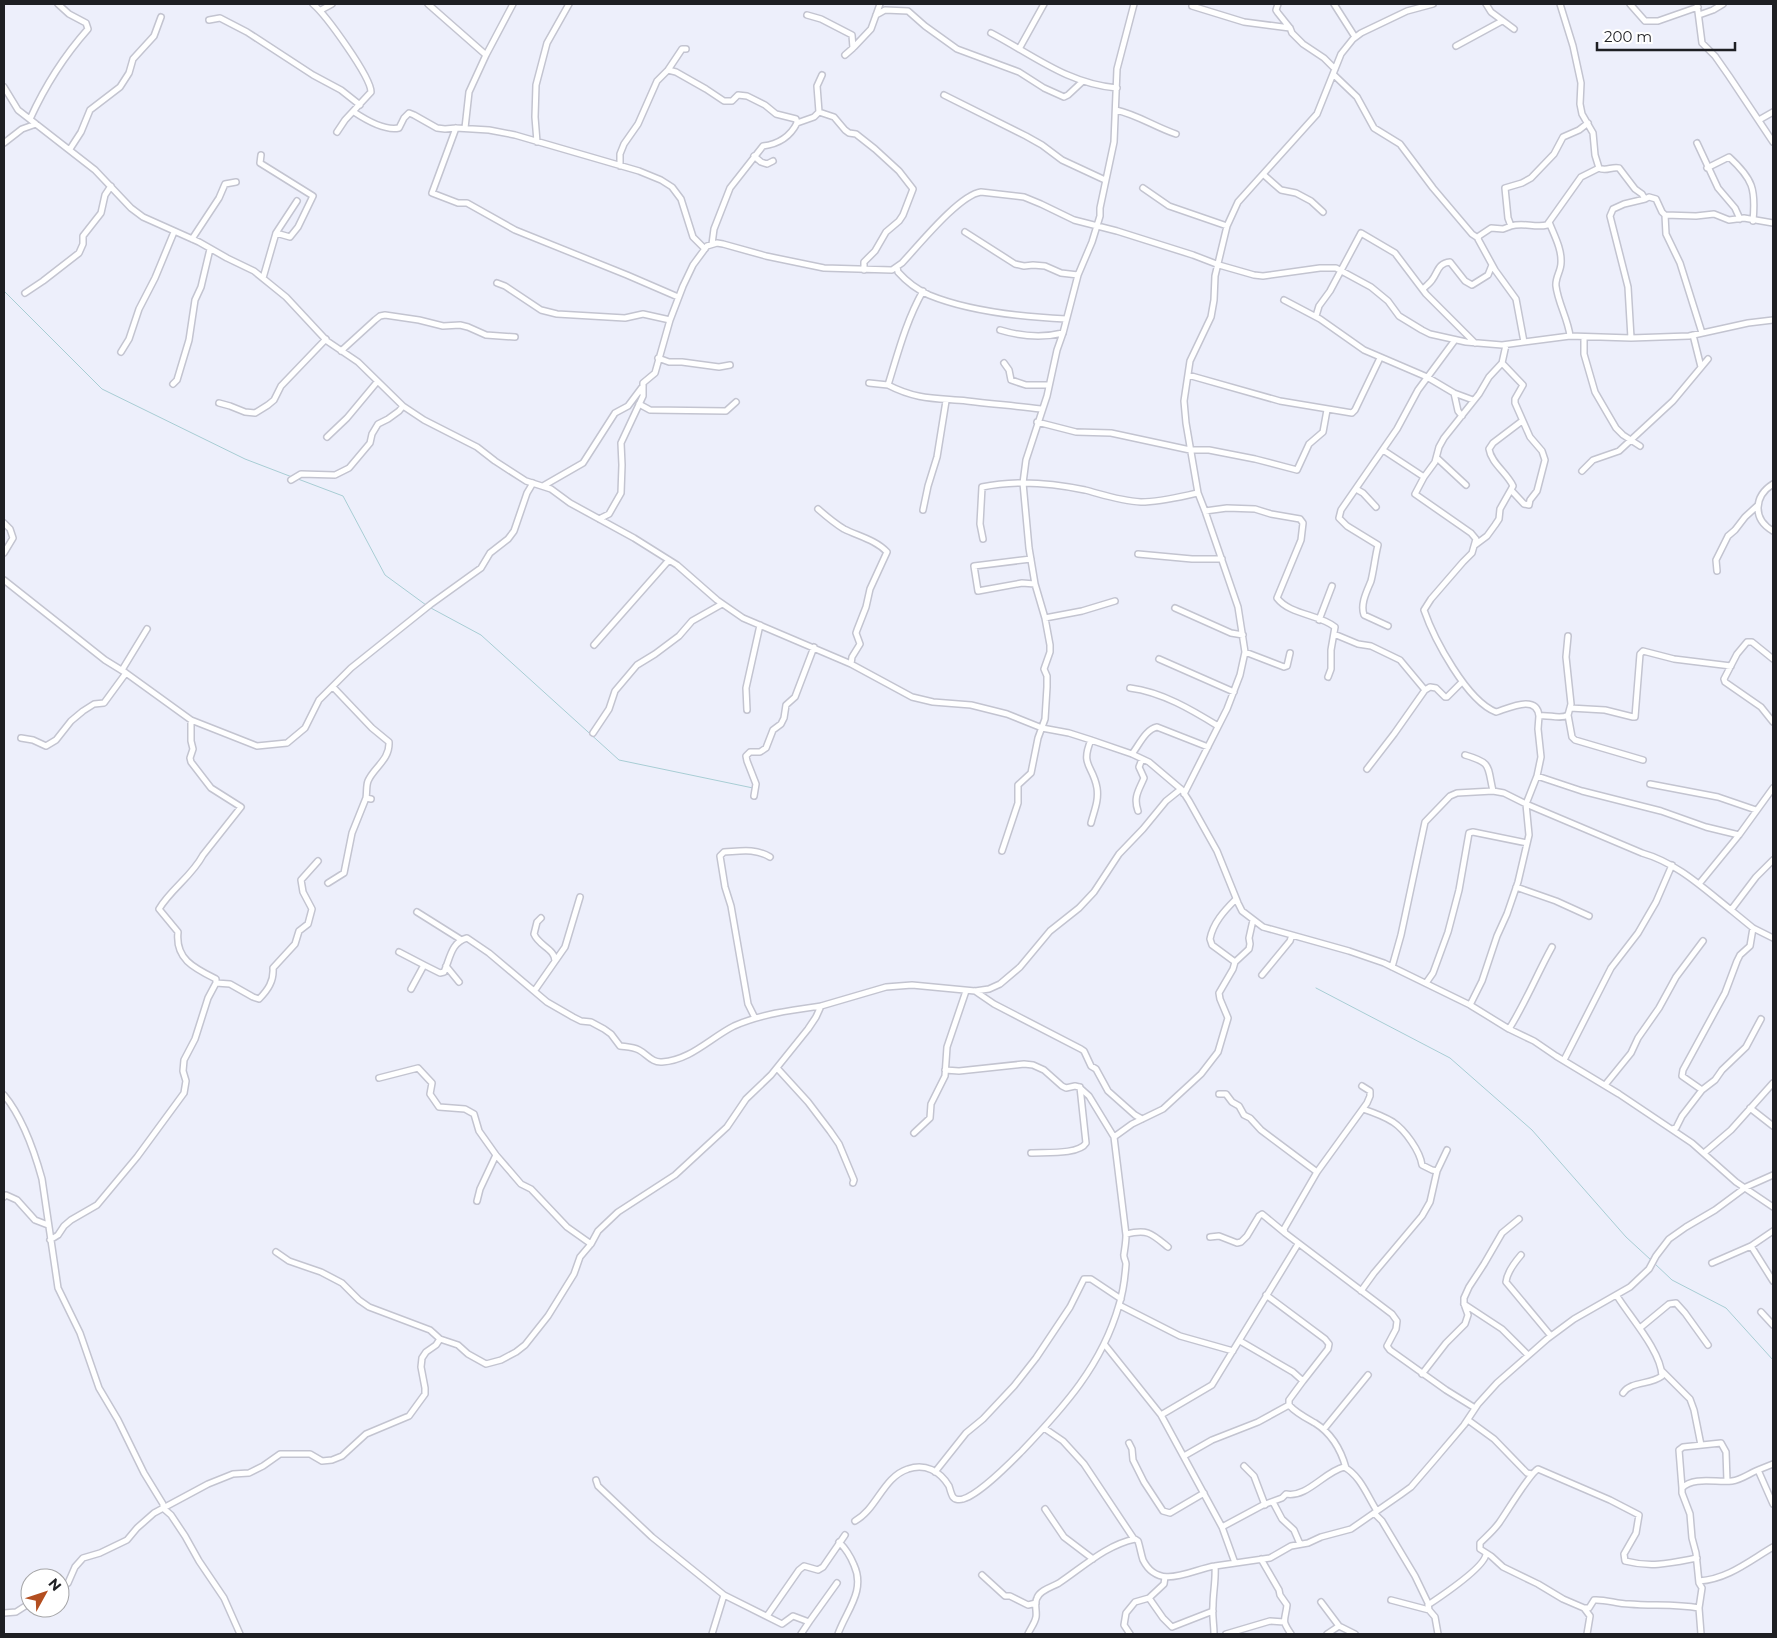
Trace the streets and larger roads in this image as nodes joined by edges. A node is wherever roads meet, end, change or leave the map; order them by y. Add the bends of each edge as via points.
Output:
1 (58, 4) edge
2 (313, 4) edge
3 (332, 4) edge
4 (428, 4) edge
5 (513, 4) edge
6 (568, 4) edge
7 (880, 4) edge
8 (1044, 4) edge
9 (1134, 4) edge
10 (1185, 4) edge
11 (1278, 4) edge
12 (1334, 4) edge
13 (1433, 4) edge
14 (1486, 4) edge
15 (1560, 4) edge
16 (1630, 4) edge
17 (1723, 4) edge
18 (1192, 5) edge
19 (1410, 6) edge
20 (1697, 6) edge
21 (321, 10) junction
22 (807, 15) dead end
23 (876, 15) junction
24 (1699, 15) junction
25 (161, 18) dead end
26 (209, 20) dead end
27 (1502, 21) junction
28 (1290, 28) junction
29 (1514, 29) dead end
30 (991, 33) dead end
31 (1355, 37) junction
32 (1456, 46) dead end
33 (853, 48) junction
34 (686, 49) dead end
35 (1019, 49) junction
36 (486, 55) junction
37 (845, 55) dead end
38 (668, 70) junction
39 (1334, 72) junction
40 (822, 75) dead end
41 (1083, 80) junction
42 (4, 87) edge
43 (1117, 88) junction
44 (944, 95) dead end
45 (360, 105) junction
46 (1116, 110) junction
47 (354, 112) junction
48 (819, 112) junction
49 (1773, 112) edge
50 (30, 119) junction
51 (1759, 120) junction
52 (798, 123) junction
53 (1588, 123) junction
54 (36, 124) junction
55 (456, 128) junction
56 (465, 128) junction
57 (336, 132) dead end
58 (1176, 134) dead end
59 (537, 142) junction
60 (1773, 142) edge
61 (4, 143) edge
62 (1697, 143) dead end
63 (70, 149) junction
64 (261, 155) dead end
65 (754, 156) junction
66 (773, 161) dead end
67 (620, 166) junction
68 (1599, 168) junction
69 (1707, 168) junction
70 (1264, 175) junction
71 (1105, 180) junction
72 (236, 182) dead end
73 (111, 186) junction
74 (1143, 188) dead end
75 (1645, 199) junction
76 (297, 201) dead end
77 (1323, 212) dead end
78 (1665, 215) junction
79 (1740, 218) junction
80 (1753, 221) junction
81 (1549, 222) junction
82 (1773, 224) edge
83 (1097, 226) junction
84 (1227, 226) junction
85 (1512, 226) junction
86 (174, 232) junction
87 (965, 232) dead end
88 (276, 233) junction
89 (1478, 238) junction
90 (192, 239) junction
91 (712, 244) junction
92 (210, 249) junction
93 (705, 249) junction
94 (1219, 265) junction
95 (1492, 265) junction
96 (898, 267) junction
97 (864, 270) junction
98 (1341, 270) junction
99 (1078, 275) junction
100 (263, 278) junction
101 (497, 283) dead end
102 (1423, 289) junction
103 (922, 291) junction
104 (25, 293) dead end
105 (678, 297) junction
106 (1284, 300) dead end
107 (1316, 316) junction
108 (1066, 319) junction
109 (670, 320) junction
110 (1773, 320) edge
111 (1000, 330) dead end
112 (1063, 333) junction
113 (1702, 333) junction
114 (1693, 335) junction
115 (1570, 336) junction
116 (1584, 337) junction
117 (515, 338) dead end
118 (1630, 338) junction
119 (326, 339) junction
120 (1455, 340) junction
121 (1524, 342) junction
122 (1475, 343) junction
123 (1506, 345) junction
124 (342, 350) junction
125 (120, 352) dead end
126 (658, 358) junction
127 (1380, 358) junction
128 (1708, 359) dead end
129 (1004, 363) dead end
130 (1502, 363) junction
131 (730, 365) dead end
132 (1701, 367) junction
133 (1188, 375) junction
134 (1427, 377) junction
135 (376, 382) junction
136 (869, 383) dead end
137 (173, 384) dead end
138 (1049, 385) junction
139 (643, 386) junction
140 (888, 386) junction
141 (1454, 394) junction
142 (1473, 400) junction
143 (946, 401) junction
144 (736, 402) dead end
145 (219, 403) dead end
146 (639, 404) junction
147 (403, 406) junction
148 (1041, 410) junction
149 (1328, 410) junction
150 (1462, 416) junction
151 (1522, 421) junction
152 (1038, 422) junction
153 (327, 436) dead end
154 (1631, 440) junction
155 (1640, 446) dead end
156 (1190, 450) junction
157 (1383, 450) junction
158 (1437, 458) junction
159 (1582, 471) dead end
160 (1424, 477) junction
161 (292, 480) dead end
162 (556, 480) junction
163 (532, 483) junction
164 (1023, 483) junction
165 (1773, 484) edge
166 (1466, 485) dead end
167 (543, 486) junction
168 (1356, 490) junction
169 (1511, 490) junction
170 (554, 492) junction
171 (1198, 493) junction
172 (1757, 506) junction
173 (1376, 507) dead end
174 (818, 509) dead end
175 (923, 510) dead end
176 (1206, 511) junction
177 (599, 520) junction
178 (4, 523) edge
179 (1773, 531) edge
180 (983, 539) dead end
181 (1475, 546) junction
182 (4, 553) edge
183 (1138, 554) dead end
184 (1222, 559) junction
185 (669, 560) junction
186 (1031, 560) junction
187 (1717, 571) dead end
188 (4, 580) edge
189 (1035, 584) junction
190 (1332, 586) dead end
191 (1115, 601) dead end
192 (722, 604) junction
193 (1175, 608) dead end
194 (1045, 618) junction
195 (1318, 620) junction
196 (760, 625) junction
197 (1388, 626) dead end
198 (147, 629) dead end
199 (1334, 634) junction
200 (1243, 635) junction
201 (1568, 636) dead end
202 (594, 645) dead end
203 (814, 647) junction
204 (1245, 652) junction
205 (1290, 653) dead end
206 (1159, 659) dead end
207 (1773, 659) edge
208 (851, 664) junction
209 (1730, 666) junction
210 (124, 671) junction
211 (1328, 677) dead end
212 (1462, 682) junction
213 (333, 686) junction
214 (1130, 688) dead end
215 (1425, 690) junction
216 (1234, 692) junction
217 (1570, 708) junction
218 (747, 710) dead end
219 (1568, 715) junction
220 (1538, 716) junction
221 (192, 720) junction
222 (1773, 722) edge
223 (1218, 726) junction
224 (1042, 728) junction
225 (593, 733) dead end
226 (21, 738) dead end
227 (1091, 740) junction
228 (1208, 747) junction
229 (1132, 754) junction
230 (1465, 754) dead end
231 (1142, 758) junction
232 (1643, 760) dead end
233 (1367, 769) dead end
234 (1537, 776) junction
235 (1650, 784) dead end
236 (1773, 788) edge
237 (1493, 791) junction
238 (1182, 792) junction
239 (754, 796) dead end
240 (1526, 804) junction
241 (1756, 810) junction
242 (1138, 811) dead end
243 (1091, 823) dead end
244 (1739, 835) junction
245 (1527, 844) junction
246 (1002, 851) dead end
247 (770, 857) dead end
248 (1773, 860) edge
249 (318, 861) dead end
250 (1672, 865) junction
251 (328, 883) dead end
252 (1699, 884) junction
253 (1516, 887) junction
254 (580, 897) dead end
255 (1236, 899) junction
256 (1731, 910) junction
257 (417, 912) dead end
258 (1589, 916) dead end
259 (541, 918) dead end
260 (1253, 920) junction
261 (1753, 928) junction
262 (1292, 935) junction
263 (1773, 938) edge
264 (460, 939) junction
265 (1702, 941) dead end
266 (1552, 947) dead end
267 (399, 952) dead end
268 (1235, 962) junction
269 (424, 965) junction
270 (553, 965) junction
271 (446, 966) junction
272 (1392, 966) junction
273 (1262, 975) dead end
274 (459, 982) dead end
275 (216, 983) junction
276 (1426, 983) junction
277 (411, 989) dead end
278 (535, 990) junction
279 (966, 991) junction
280 (975, 991) junction
281 (1470, 1005) junction
282 (821, 1006) junction
283 (755, 1018) junction
284 (1761, 1020) dead end
285 (1509, 1028) junction
286 (1564, 1060) junction
287 (777, 1068) junction
288 (946, 1070) junction
289 (379, 1078) dead end
290 (1773, 1083) edge
291 (1604, 1085) junction
292 (1362, 1086) dead end
293 (1080, 1087) junction
294 (1702, 1090) junction
295 (1219, 1094) dead end
296 (4, 1095) edge
297 (1750, 1108) junction
298 (1363, 1110) junction
299 (1142, 1119) junction
300 (1773, 1126) edge
301 (1672, 1129) junction
302 (914, 1133) dead end
303 (1114, 1137) junction
304 (1448, 1150) dead end
305 (1031, 1153) dead end
306 (1704, 1153) junction
307 (496, 1156) junction
308 (1437, 1171) junction
309 (1316, 1172) junction
310 (1773, 1175) edge
311 (853, 1183) dead end
312 (1746, 1187) junction
313 (4, 1197) edge
314 (477, 1201) dead end
315 (1773, 1207) edge
316 (1519, 1219) dead end
317 (48, 1225) junction
318 (1773, 1231) edge
319 (1285, 1233) junction
320 (1126, 1234) junction
321 (1210, 1237) dead end
322 (50, 1240) junction
323 (591, 1244) junction
324 (1298, 1244) junction
325 (1751, 1246) junction
326 (1168, 1247) dead end
327 (276, 1252) dead end
328 (1521, 1255) dead end
329 (1712, 1264) dead end
330 (1773, 1281) edge
331 (1361, 1292) junction
332 (1266, 1295) junction
333 (1617, 1296) junction
334 (1121, 1299) junction
335 (1464, 1304) junction
336 (1119, 1306) junction
337 (1761, 1312) dead end
338 (1773, 1326) edge
339 (1640, 1328) junction
340 (1551, 1336) junction
341 (440, 1339) junction
342 (1240, 1341) junction
343 (1105, 1345) junction
344 (1708, 1346) dead end
345 (1234, 1351) junction
346 (1528, 1355) junction
347 (1662, 1370) junction
348 (1422, 1374) junction
349 (1368, 1375) dead end
350 (1303, 1381) junction
351 (1623, 1393) dead end
352 (1180, 1396) dead end
353 (1184, 1402) junction
354 (1289, 1405) junction
355 (1475, 1408) junction
356 (1161, 1415) junction
357 (1468, 1420) junction
358 (1044, 1428) junction
359 (1324, 1429) junction
360 (1129, 1443) dead end
361 (1701, 1445) junction
362 (1184, 1456) junction
363 (1773, 1464) edge
364 (1244, 1466) dead end
365 (1346, 1468) junction
366 (1758, 1470) junction
367 (935, 1472) junction
368 (1532, 1474) junction
369 (596, 1480) dead end
370 (1727, 1481) junction
371 (1682, 1488) junction
372 (1204, 1493) junction
373 (1272, 1502) junction
374 (1265, 1504) junction
375 (1773, 1504) edge
376 (163, 1508) junction
377 (1045, 1509) dead end
378 (1375, 1512) junction
379 (854, 1521) dead end
380 (1222, 1527) junction
381 (845, 1535) dead end
382 (1134, 1539) junction
383 (839, 1542) junction
384 (1300, 1544) junction
385 (1773, 1547) edge
386 (1486, 1554) junction
387 (1697, 1558) junction
388 (1093, 1559) junction
389 (1261, 1559) junction
390 (1235, 1562) junction
391 (1215, 1566) junction
392 (982, 1575) dead end
393 (1165, 1577) junction
394 (70, 1578) edge
395 (1699, 1581) junction
396 (837, 1583) dead end
397 (724, 1595) junction
398 (1149, 1598) junction
399 (1391, 1600) dead end
400 (1321, 1602) dead end
401 (1036, 1603) junction
402 (1428, 1607) junction
403 (1584, 1608) junction
404 (1699, 1608) junction
405 (20, 1609) edge
406 (1213, 1611) junction
407 (4, 1613) edge
408 (767, 1616) junction
409 (809, 1622) junction
410 (1284, 1622) junction
411 (1339, 1626) junction
412 (802, 1632) edge
413 (240, 1634) edge
414 (712, 1634) edge
415 (809, 1634) edge
416 (838, 1634) edge
417 (1028, 1634) edge
418 (1130, 1634) edge
419 (1214, 1634) edge
420 (1226, 1634) edge
421 (1291, 1634) edge
422 (1327, 1634) edge
423 (1355, 1634) edge
424 (1438, 1634) edge
425 (1587, 1634) edge
426 (1701, 1634) edge

1 - 50 street via 86,23 88,29 71,48 42,92
2 - 21 street
3 - 21 street
4 - 36 street
5 - 36 street
6 - 59 street via 547,43 536,85
7 - 23 street
8 - 35 street
9 - 43 street via 1117,69
10 - 18 street
11 - 28 street via 1276,10
12 - 31 street
13 - 19 street
14 - 27 street
15 - 53 street via 1574,46 1581,109
16 - 20 street via 1645,21 1658,21
17 - 24 street
18 - 28 street via 1244,22
19 - 31 street
20 - 24 street
21 - 45 street via 371,86 371,92
22 - 33 street via 852,35
23 - 33 street via 871,30
23 - 41 street via 885,10 908,11 957,49 1018,72 1064,97
24 - 51 street via 1702,43 1715,56
25 - 63 street via 154,36 133,58 120,87 90,110
26 - 45 street via 220,18 247,32
27 - 29 street
27 - 32 street
28 - 39 street via 1303,44 1324,58
30 - 35 street
31 - 39 street via 1341,54
33 - 37 street
34 - 38 street via 682,49
35 - 41 street via 1057,72
36 - 56 street via 469,92
38 - 52 street via 706,88 724,101 738,95 748,96 776,114 796,119
38 - 67 street via 657,81 638,124 624,144
39 - 70 street via 1317,114
39 - 89 street via 1357,97 1374,128 1400,144 1433,188
40 - 48 street via 817,86
41 - 43 street
42 - 50 street via 18,110
43 - 46 street
44 - 71 street
45 - 47 street
46 - 58 street
46 - 71 street via 1114,142
47 - 55 street via 368,121 393,128 399,128 409,114 437,128
47 - 57 street
48 - 52 street
48 - 97 street via 834,117 845,130 876,149 913,189 903,215 864,262
49 - 51 street
50 - 54 street
51 - 60 street
52 - 65 street via 783,140 763,146
53 - 68 street
53 - 85 street via 1563,137 1554,154 1531,178 1505,188
54 - 61 street via 22,129
54 - 63 street
55 - 56 street
55 - 105 street via 432,193 467,203 515,230
56 - 59 street via 492,130
59 - 67 street
62 - 69 street
63 - 73 street
64 - 88 street via 260,164 313,196 290,236
65 - 66 street via 767,164
65 - 91 street via 728,191
67 - 93 street via 672,187 684,205 693,237
68 - 75 street via 1619,168
68 - 81 street via 1581,177
69 - 79 street
69 - 80 street via 1730,157 1739,165 1753,189
70 - 77 street via 1281,190 1311,200
70 - 84 street via 1238,202
71 - 83 street
72 - 90 street via 225,184
73 - 86 street via 143,217
73 - 104 street via 105,195 101,213 84,234 84,244 79,253
74 - 84 street via 1169,206
75 - 78 street via 1655,198
75 - 118 street via 1613,209 1610,216 1628,287
76 - 88 street
78 - 79 street via 1714,214 1729,220
78 - 113 street via 1666,234 1680,264
79 - 80 street
80 - 82 street
81 - 85 street via 1542,226 1519,223
81 - 115 street via 1558,242 1561,264 1556,286
83 - 94 street
83 - 96 street via 1074,220 1024,197 973,193 958,204
83 - 99 street
84 - 94 street via 1218,257
85 - 89 street via 1491,228
86 - 90 street
86 - 125 street
87 - 99 street via 1015,264 1045,266 1061,273
88 - 100 street
89 - 95 street
90 - 92 street
91 - 93 street
91 - 97 street via 824,268
92 - 100 street
92 - 137 street via 195,300 189,340
93 - 105 street via 693,265
94 - 98 street via 1262,276 1330,267
94 - 133 street via 1211,317 1190,361
95 - 102 street via 1488,275 1472,285 1450,262 1445,262
95 - 121 street via 1516,300
96 - 97 street
96 - 103 street via 901,276
98 - 102 street via 1361,233 1395,253
98 - 107 street
98 - 120 street via 1371,287 1404,319 1430,334
99 - 108 street
100 - 119 street
101 - 109 street via 541,310 557,314 625,318 643,314
102 - 122 street
103 - 108 street via 983,309 1034,318
103 - 140 street via 902,337
105 - 109 street
106 - 107 street
107 - 127 street
108 - 112 street
109 - 126 street
110 - 113 street
111 - 112 street via 1036,336
112 - 138 street
113 - 114 street
114 - 118 street
114 - 132 street
115 - 116 street
115 - 121 street
116 - 118 street
116 - 154 street via 1584,354 1595,392 1616,428
117 - 124 street via 486,335 460,325 444,326 385,315
119 - 124 street
119 - 145 street via 281,386 274,400 255,413
120 - 122 street
120 - 134 street
121 - 123 street
122 - 123 street
123 - 130 street
124 - 135 street
126 - 131 street via 720,368
126 - 139 street via 655,373
127 - 134 street
127 - 149 street via 1352,413
128 - 132 street
129 - 138 street via 1011,380 1026,385
130 - 142 street
130 - 151 street via 1522,385 1515,399
132 - 154 street via 1673,401
133 - 149 street via 1280,401
133 - 156 street via 1184,401
134 - 141 street
134 - 157 street
135 - 147 street
135 - 153 street via 347,418
136 - 140 street
138 - 148 street
139 - 146 street
139 - 162 street via 628,406 615,413 583,463
140 - 143 street via 920,398
141 - 142 street
141 - 150 street
142 - 150 street
143 - 148 street
143 - 175 street via 937,456
144 - 146 street via 726,411 650,410
146 - 177 street via 620,443 621,493 609,514
147 - 161 street via 388,420 378,424 370,443 348,468 335,475 302,474
147 - 163 street via 477,447
148 - 152 street
149 - 156 street via 1323,432 1309,444 1297,470 1255,459
150 - 158 street via 1438,447
151 - 169 street via 1489,449 1490,455 1510,479
151 - 169 street via 1545,462 1529,505
152 - 156 street via 1065,430 1111,433
152 - 164 street via 1026,460
154 - 155 street
154 - 159 street via 1619,451 1594,460
156 - 171 street
157 - 160 street
157 - 168 street
158 - 160 street
158 - 166 street
160 - 181 street via 1415,494 1471,533 1476,539
162 - 167 street
162 - 170 street
163 - 167 street
163 - 213 street via 514,531 490,553 481,568 424,610
164 - 171 street via 1085,490 1139,502 1156,502
164 - 180 street via 982,487 980,524
164 - 186 street
165 - 172 street via 1764,491
167 - 170 street
168 - 173 street
168 - 197 street via 1339,518 1378,545 1362,610 1364,615
169 - 181 street via 1495,525
170 - 177 street
171 - 176 street
172 - 179 street via 1767,527
172 - 187 street via 1728,536 1716,560
174 - 208 street via 831,521 886,552 857,630 860,644
176 - 184 street
176 - 195 street via 1255,509 1300,519 1303,523 1300,540 1277,598
177 - 185 street
178 - 182 street via 13,538
181 - 212 street via 1424,610
183 - 184 street
184 - 200 street
185 - 192 street
185 - 202 street
186 - 189 street
186 - 189 street via 974,566 978,591 1022,583
188 - 210 street via 105,660
189 - 194 street
190 - 195 street
191 - 194 street
192 - 196 street
192 - 225 street via 692,621 679,636 637,665 615,691 609,709
193 - 200 street via 1230,633
194 - 224 street via 1050,652 1044,669 1047,687
195 - 199 street via 1333,625
196 - 203 street
196 - 218 street via 746,688
198 - 210 street
199 - 211 street
199 - 215 street via 1400,660
200 - 204 street
201 - 217 street via 1566,657
203 - 208 street
203 - 239 street via 795,697 786,705 781,724 773,730 766,748 746,756 756,784
204 - 205 street via 1284,667 1289,663
204 - 216 street
206 - 216 street
207 - 209 street via 1752,642 1747,642
208 - 224 street via 912,697 971,705 1007,714
209 - 217 street via 1674,659 1644,651 1640,654 1635,716
209 - 222 street via 1725,682 1761,707
210 - 221 street
210 - 226 street via 104,703 83,710 56,740 46,746
212 - 215 street via 1445,697 1436,688 1430,686
212 - 220 street via 1496,712 1526,703 1534,705
213 - 221 street via 319,700 304,728 287,743 257,746
213 - 251 street via 389,742 389,747 368,782 369,798 352,833 344,873
214 - 223 street via 1162,696
215 - 233 street
216 - 223 street
217 - 219 street
219 - 220 street via 1563,718
219 - 232 street via 1575,740
220 - 234 street via 1541,757
221 - 275 street via 191,762 211,788 242,807 159,908 178,932 177,942 184,960 216,979
223 - 228 street
224 - 227 street
224 - 246 street via 1031,773 1018,785 1018,803
227 - 229 street
227 - 243 street via 1086,761 1097,789
228 - 229 street via 1157,727 1148,731
228 - 238 street
229 - 231 street
230 - 237 street via 1487,764
231 - 238 street via 1166,775
231 - 242 street via 1139,767 1144,778 1135,801
234 - 240 street
234 - 244 street
235 - 241 street via 1718,797
236 - 241 street
237 - 240 street
237 - 272 street via 1450,796 1424,822
238 - 255 street via 1217,851
238 - 280 street via 1166,801 1119,854 1094,892 1074,913 1050,930 1020,966 1000,984
240 - 245 street
240 - 250 street
241 - 244 street
244 - 252 street
245 - 253 street
245 - 276 street via 1468,833 1452,918 1433,973
247 - 283 street via 752,850 724,852 720,856 748,1004
248 - 256 street
249 - 275 street via 301,880 312,909 308,924 299,931 295,944 273,968 274,977 264,994 259,999 230,984
250 - 252 street
250 - 286 street via 1656,902 1638,933 1611,968
252 - 256 street
253 - 258 street
253 - 281 street
254 - 270 street via 565,947
255 - 260 street via 1242,911
255 - 268 street via 1221,915 1210,939 1212,945
256 - 261 street
257 - 264 street
259 - 270 street via 534,934 540,944 555,956
260 - 262 street via 1271,930
260 - 268 street via 1249,949
261 - 263 street
261 - 294 street via 1750,946 1740,955 1725,993 1683,1070 1682,1076
262 - 272 street
262 - 273 street
264 - 271 street
264 - 278 street via 473,941
265 - 291 street via 1676,977 1631,1053
266 - 285 street
267 - 269 street
268 - 299 street via 1219,993 1228,1018 1218,1052 1201,1074 1168,1104
269 - 271 street via 440,973
269 - 277 street
270 - 278 street
271 - 274 street
272 - 276 street
275 - 322 street via 184,1060 184,1093 97,1205 71,1220
276 - 281 street
278 - 283 street via 547,1002 573,1018 604,1029 620,1046 638,1049 660,1063 696,1051 734,1026
279 - 280 street
279 - 282 street via 903,985 875,989
279 - 288 street via 948,1047
280 - 299 street via 1081,1049 1108,1091
281 - 285 street
282 - 283 street
282 - 287 street
284 - 294 street via 1746,1047
285 - 286 street
286 - 291 street
287 - 311 street via 808,1102 839,1144
287 - 323 street via 746,1098 727,1128 674,1175 618,1212 598,1231
288 - 293 street via 1033,1065 1066,1088
288 - 302 street via 931,1104 930,1118
289 - 307 street via 418,1068 432,1083 430,1094 439,1108 465,1109 474,1114 479,1131
290 - 297 street
291 - 301 street
292 - 298 street via 1370,1092
293 - 303 street
293 - 305 street via 1084,1146
294 - 301 street via 1676,1128
295 - 309 street via 1226,1094 1261,1130
296 - 317 street via 14,1107 38,1163
297 - 300 street
297 - 306 street
298 - 308 street via 1391,1121 1416,1147 1422,1165
298 - 309 street
299 - 303 street
301 - 306 street
303 - 320 street
304 - 308 street
306 - 312 street
307 - 314 street
307 - 323 street via 567,1226
308 - 331 street via 1430,1202 1422,1216
309 - 319 street via 1284,1229
310 - 312 street
312 - 315 street
312 - 333 street via 1669,1239 1646,1273
313 - 317 street via 17,1200 35,1220
316 - 335 street via 1502,1233 1469,1287
317 - 322 street
318 - 325 street
319 - 321 street via 1262,1214 1241,1242
319 - 324 street
320 - 326 street via 1149,1232
320 - 334 street
322 - 376 street via 58,1288 80,1332 99,1388 122,1425
323 - 341 street via 580,1257 574,1274 548,1316 516,1352 486,1364 458,1345
324 - 331 street
324 - 332 street
325 - 329 street
325 - 330 street
327 - 341 street via 289,1261 342,1283 369,1307 430,1330
328 - 340 street via 1506,1282
331 - 348 street via 1392,1314 1397,1322 1396,1329 1387,1346
332 - 342 street
332 - 350 street via 1329,1344
333 - 339 street
333 - 340 street via 1574,1319
334 - 336 street
334 - 367 street via 1084,1279 1070,1307 1036,1358 1014,1386 966,1433
335 - 346 street via 1502,1329
335 - 348 street via 1468,1314 1465,1324
336 - 343 street
336 - 345 street via 1180,1336
337 - 338 street
339 - 344 street via 1669,1304 1676,1303
339 - 347 street
340 - 346 street
341 - 376 street via 422,1358 425,1394 408,1416 366,1434 342,1456 332,1460 322,1461 310,1454 280,1454 249,1473 233,1474 208,1484
342 - 345 street
342 - 350 street
343 - 356 street
343 - 358 street via 1090,1371
345 - 353 street via 1212,1385
346 - 355 street
347 - 351 street via 1662,1376 1657,1379 1630,1386
347 - 361 street via 1690,1399
348 - 355 street
349 - 359 street
350 - 354 street via 1289,1400
352 - 353 street
353 - 356 street
354 - 359 street
354 - 362 street
355 - 357 street
356 - 362 street
357 - 368 street via 1494,1439 1527,1474
357 - 378 street via 1411,1487
358 - 367 street via 995,1476 964,1499 957,1500
358 - 382 street via 1063,1441 1084,1464
359 - 365 street via 1335,1443
360 - 372 street via 1144,1482 1164,1511 1170,1513
361 - 370 street via 1720,1442 1724,1445
361 - 371 street via 1680,1449
362 - 372 street
363 - 366 street
364 - 374 street via 1254,1476
365 - 373 street via 1340,1468 1310,1487
365 - 378 street via 1359,1480
366 - 370 street
366 - 375 street
367 - 379 street via 917,1466 905,1470 891,1480 870,1508
368 - 386 street via 1498,1524 1480,1543 1480,1549
368 - 387 street via 1538,1469 1639,1514 1636,1533 1624,1554 1625,1561 1658,1565
369 - 397 street via 598,1486 652,1537
370 - 371 street via 1701,1481
371 - 387 street
372 - 380 street
373 - 374 street
373 - 384 street via 1282,1519 1294,1530
374 - 380 street
376 - 394 street via 139,1525 127,1540 81,1560
376 - 413 street via 186,1536 224,1598
377 - 388 street via 1064,1537
378 - 384 street via 1351,1529
378 - 402 street via 1410,1567
380 - 390 street
381 - 383 street
382 - 388 street
382 - 393 street via 1139,1543 1146,1565
383 - 408 street via 818,1570 804,1566 798,1570
383 - 416 street via 847,1550 859,1584
384 - 389 street
385 - 395 street via 1739,1569 1716,1579
386 - 402 street via 1483,1562
386 - 403 street via 1503,1567
387 - 395 street
388 - 401 street via 1039,1595
389 - 390 street
389 - 410 street via 1287,1605
390 - 391 street
391 - 393 street
391 - 406 street
392 - 401 street via 1005,1596 1028,1605
393 - 398 street via 1164,1584
395 - 404 street via 1702,1590
396 - 409 street
397 - 408 street
397 - 414 street
398 - 406 street via 1172,1627
398 - 418 street via 1135,1602 1126,1614 1124,1625
399 - 402 street
400 - 411 street
401 - 417 street via 1036,1617
402 - 424 street via 1435,1617
403 - 404 street via 1589,1608 1594,1600 1600,1600
403 - 425 street via 1590,1616
404 - 426 street
405 - 407 street
406 - 419 street
408 - 409 street via 782,1624 794,1616
409 - 412 street
410 - 420 street via 1270,1621
410 - 421 street
411 - 422 street
411 - 423 street
412 - 415 street

